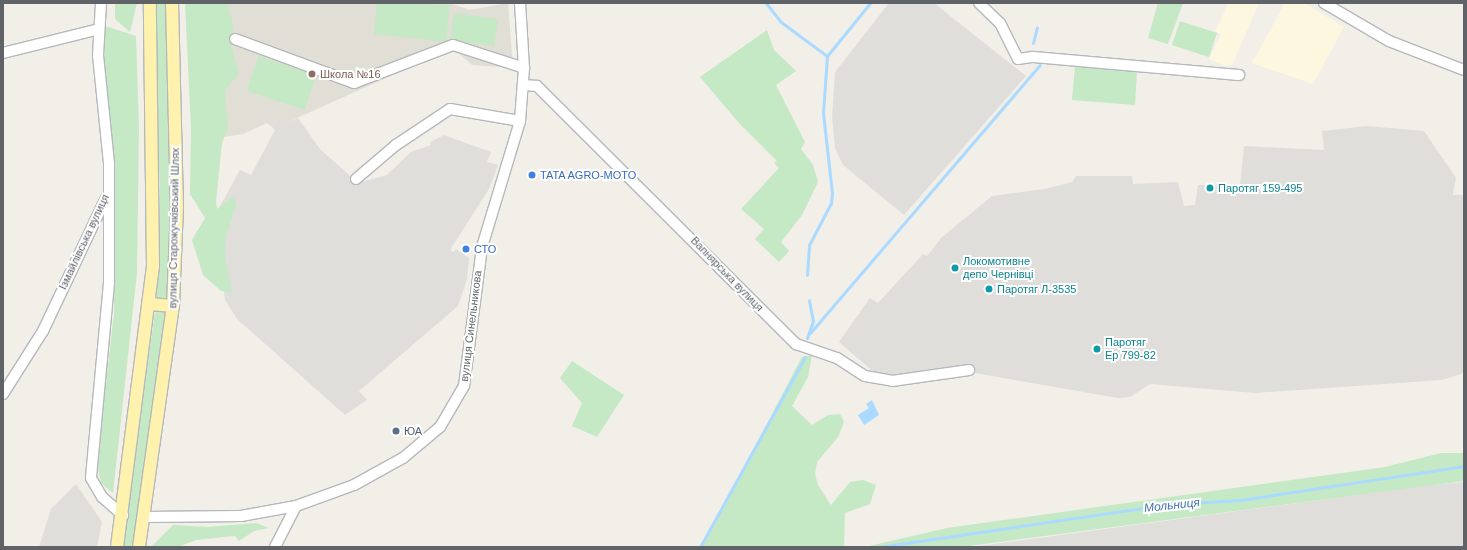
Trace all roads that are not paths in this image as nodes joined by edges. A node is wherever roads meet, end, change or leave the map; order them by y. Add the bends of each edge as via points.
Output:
1 (101, 3) edge
2 (150, 3) edge
3 (172, 3) edge
4 (520, 3) edge
5 (979, 3) edge
6 (1324, 3) edge
7 (99, 29) junction
8 (235, 39) dead end
9 (3, 54) edge
10 (524, 68) junction
11 (1464, 70) edge
12 (1239, 75) dead end
13 (524, 85) junction
14 (520, 121) junction
15 (356, 179) dead end
16 (108, 194) junction
17 (150, 304) junction
18 (173, 306) junction
19 (968, 370) dead end
20 (3, 394) edge
21 (296, 506) junction
22 (123, 515) junction
23 (145, 517) junction
24 (117, 547) edge
25 (139, 547) edge
26 (276, 547) edge

1 - 7 street, Ізмайлівська вулиця
2 - 17 main road, вулиця Старожучківський Шлях via 154,206
3 - 18 main road, вулиця Старожучківський Шлях via 177,207
4 - 10 street, вулиця Синельникова
5 - 12 street via 1000,23 1018,59 1033,57
6 - 11 street via 1389,41
7 - 9 street
7 - 16 street, Ізмайлівська вулиця
8 - 10 street via 354,83 453,46
10 - 13 street, вулиця Синельникова
13 - 14 street, вулиця Синельникова
13 - 19 street, Вапнярська вулиця via 538,86 796,344 837,358 865,376 892,381
14 - 15 street via 450,109 396,145
14 - 21 street, вулиця Синельникова via 482,247 464,386 452,409 440,427 403,458 354,485
16 - 20 street, Ізмайлівська вулиця via 43,331
16 - 22 street via 109,283 91,478 102,496
17 - 18 main road
17 - 22 main road, вулиця Старожучківський Шлях
18 - 23 main road, вулиця Старожучківський Шлях
21 - 23 street, вулиця Синельникова via 241,516
21 - 26 street
22 - 24 main road, вулиця Старожучківський Шлях
23 - 25 main road, вулиця Старожучківський Шлях

